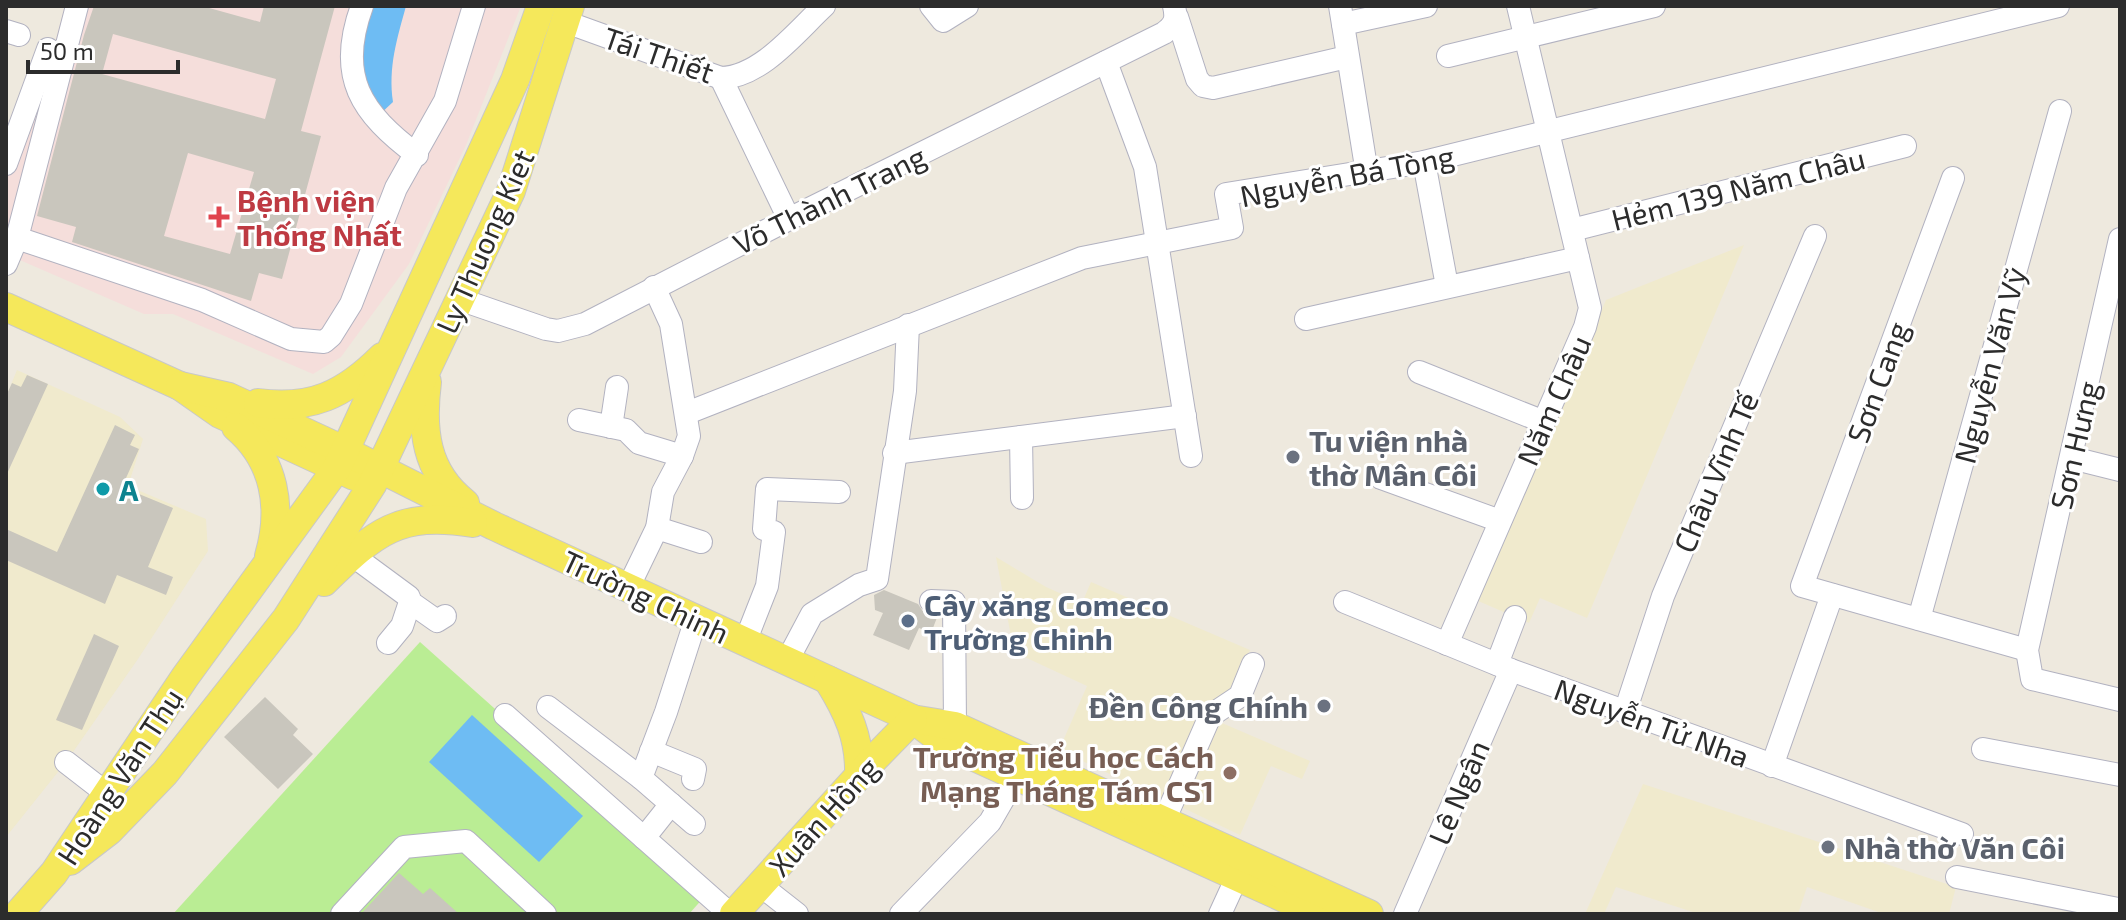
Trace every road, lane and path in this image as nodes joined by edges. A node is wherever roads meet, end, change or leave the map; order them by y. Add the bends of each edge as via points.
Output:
1 (77, 6) edge
2 (362, 6) edge
3 (474, 6) edge
4 (541, 6) edge
5 (824, 6) edge
6 (967, 6) edge
7 (1426, 6) edge
8 (1518, 6) edge
9 (1654, 6) edge
10 (2058, 6) edge
11 (1176, 12) edge
12 (568, 14) edge
13 (937, 14) edge
14 (1341, 15) edge
15 (1526, 38) junction
16 (48, 49) dead end
17 (1448, 56) dead end
18 (1347, 57) junction
19 (1106, 62) junction
20 (721, 78) junction
21 (2060, 111) dead end
22 (1549, 131) junction
23 (1905, 146) dead end
24 (417, 155) junction
25 (1424, 162) junction
26 (6, 164) edge
27 (1367, 173) junction
28 (1953, 178) dead end
29 (789, 219) junction
30 (1572, 230) junction
31 (1815, 236) dead end
32 (17, 238) junction
33 (2120, 239) edge
34 (1159, 242) junction
35 (1578, 258) junction
36 (6, 264) edge
37 (1447, 286) junction
38 (654, 287) junction
39 (459, 299) junction
40 (6, 307) edge
41 (1306, 319) dead end
42 (908, 325) junction
43 (391, 348) junction
44 (435, 353) junction
45 (1419, 372) dead end
46 (376, 384) junction
47 (617, 387) dead end
48 (412, 401) junction
49 (224, 405) junction
50 (687, 413) junction
51 (1185, 416) junction
52 (579, 420) dead end
53 (1544, 422) junction
54 (611, 427) junction
55 (1021, 437) junction
56 (894, 453) junction
57 (682, 456) junction
58 (1191, 456) dead end
59 (2072, 458) junction
60 (342, 460) junction
61 (2120, 470) edge
62 (377, 476) junction
63 (1381, 478) dead end
64 (839, 492) dead end
65 (1022, 498) dead end
66 (1500, 521) junction
67 (494, 526) junction
68 (657, 528) junction
69 (701, 542) dead end
70 (352, 555) junction
71 (263, 573) junction
72 (628, 588) junction
73 (1832, 595) junction
74 (931, 601) dead end
75 (410, 602) junction
76 (1345, 602) dead end
77 (445, 616) dead end
78 (1515, 617) dead end
79 (286, 619) junction
80 (696, 619) junction
81 (1919, 619) junction
82 (745, 642) junction
83 (388, 643) dead end
84 (1447, 644) junction
85 (2027, 650) junction
86 (787, 661) junction
87 (1253, 664) dead end
88 (1504, 667) junction
89 (828, 680) junction
90 (2120, 700) edge
91 (548, 707) dead end
92 (1625, 712) junction
93 (505, 715) dead end
94 (913, 719) junction
95 (955, 726) junction
96 (1983, 749) dead end
97 (651, 751) junction
98 (66, 762) dead end
99 (1772, 766) junction
100 (859, 775) junction
101 (2120, 775) edge
102 (1016, 777) junction
103 (641, 778) junction
104 (693, 779) dead end
105 (106, 793) junction
106 (671, 804) junction
107 (694, 824) dead end
108 (1160, 830) junction
109 (1962, 834) dead end
110 (644, 838) junction
111 (54, 873) junction
112 (1237, 877) junction
113 (1957, 877) dead end
114 (760, 885) junction
115 (2118, 908) edge
116 (18, 914) edge
117 (342, 914) edge
118 (545, 914) edge
119 (732, 914) edge
120 (797, 914) edge
121 (901, 914) edge
122 (1220, 914) edge
123 (1319, 914) edge
124 (1369, 914) edge
125 (1405, 914) edge

1 - 32 street
2 - 24 street via 353,31 351,68 364,103 385,131
3 - 24 street via 445,101
4 - 43 main road, Ly Thuong Kiet via 515,80
5 - 20 street, Tái Thiết via 754,70
6 - 13 street
7 - 14 street
8 - 15 street, Năm Châu
9 - 15 street
10 - 22 street, Nguyễn Bá Tòng
11 - 18 street via 1203,86
11 - 19 street, Võ Thành Trang via 1164,33
12 - 20 street, Tái Thiết
12 - 39 main road, Ly Thuong Kiet via 511,191
14 - 18 street
15 - 17 street
15 - 22 street, Năm Châu
16 - 26 street
18 - 27 street
19 - 29 street, Võ Thành Trang
19 - 34 street via 1145,167
20 - 29 street
21 - 81 street, Nguyễn Văn Vỹ
22 - 25 street, Nguyễn Bá Tòng
22 - 30 street, Năm Châu
23 - 30 street, Hẻm 139 Năm Châu
24 - 32 street via 396,188 351,304 324,342 291,339 202,300
25 - 27 street, Nguyễn Bá Tòng
25 - 37 street
27 - 34 street, Nguyễn Bá Tòng via 1226,194 1232,228
28 - 73 street, Sơn Cang via 1802,586
29 - 38 street, Võ Thành Trang
30 - 35 street, Năm Châu
31 - 92 street, Châu Vĩnh Tế via 1663,596
32 - 36 street
33 - 59 street, Sơn Hưng
34 - 42 street, Nguyễn Bá Tòng via 1082,258
34 - 51 street
35 - 37 street
35 - 53 street, Năm Châu via 1589,318
37 - 41 street
38 - 39 street, Võ Thành Trang via 585,324 558,331
38 - 50 street via 671,324
39 - 44 main road, Ly Thuong Kiet
40 - 49 main road
42 - 50 street, Nguyễn Bá Tòng
42 - 56 street via 905,391
43 - 46 main road, Ly Thuong Kiet
43 - 49 main road via 351,384 314,402
44 - 48 main road, Ly Thuong Kiet
44 - 67 main road via 425,407 429,455 445,485
45 - 53 street
46 - 48 main road
46 - 60 main road, Ly Thuong Kiet
47 - 54 street
48 - 62 main road, Ly Thuong Kiet
49 - 60 main road, Trường Chinh
49 - 71 main road via 255,448 277,500 274,538
50 - 57 street via 689,436
51 - 55 street
51 - 58 street
52 - 54 street
53 - 66 street, Năm Châu
54 - 57 street via 626,430 639,443
55 - 56 street
55 - 65 street
56 - 86 street via 877,579 812,614
57 - 68 street via 663,492
59 - 61 street
59 - 85 street, Sơn Hưng
60 - 62 main road, Trường Chinh
60 - 71 main road, Hoàng Văn Thụ
62 - 67 main road, Trường Chinh
62 - 79 main road, Hoàng Văn Thụ
63 - 66 street
64 - 82 street via 767,489 764,529 774,532 767,586
66 - 84 street, Năm Châu
67 - 70 main road via 426,518 405,522
67 - 72 main road, Trường Chinh
68 - 69 street
68 - 72 street
70 - 75 street
70 - 79 main road
71 - 105 main road, Hoàng Văn Thụ
72 - 80 main road, Trường Chinh
73 - 81 street
73 - 99 street
74 - 95 street via 954,602
75 - 77 street via 437,621
75 - 83 street via 402,626
76 - 84 street, Nguyễn Tử Nha
78 - 88 street, Lê Ngân
79 - 111 main road, Hoàng Văn Thụ via 165,773 109,831
80 - 82 main road, Trường Chinh
80 - 97 street
81 - 85 street
82 - 86 main road, Trường Chinh
84 - 88 street, Nguyễn Tử Nha
85 - 90 street via 2032,679
86 - 89 main road, Trường Chinh
87 - 108 street via 1240,696 1210,716
88 - 92 street, Nguyễn Tử Nha
88 - 125 street, Lê Ngân
89 - 94 main road, Trường Chinh
89 - 100 main road via 854,727
91 - 103 street
92 - 99 street, Nguyễn Tử Nha
93 - 110 street
94 - 95 main road, Trường Chinh
94 - 100 main road, Xuân Hồng
94 - 102 main road, Trường Chinh via 946,744
95 - 108 main road, Trường Chinh
96 - 101 street
97 - 103 street
97 - 104 street via 695,769
98 - 105 street
99 - 109 street, Nguyễn Tử Nha
100 - 114 main road, Xuân Hồng
102 - 108 main road, Trường Chinh
102 - 121 street via 990,822
103 - 106 street
105 - 111 main road, Hoàng Văn Thụ
106 - 107 street
106 - 110 street
108 - 112 main road, Trường Chinh
108 - 124 main road, Trường Chinh
110 - 119 street
111 - 116 main road
112 - 122 street
112 - 123 main road, Trường Chinh
113 - 115 street
114 - 119 main road, Xuân Hồng
114 - 120 street
117 - 118 street via 404,847 466,841

